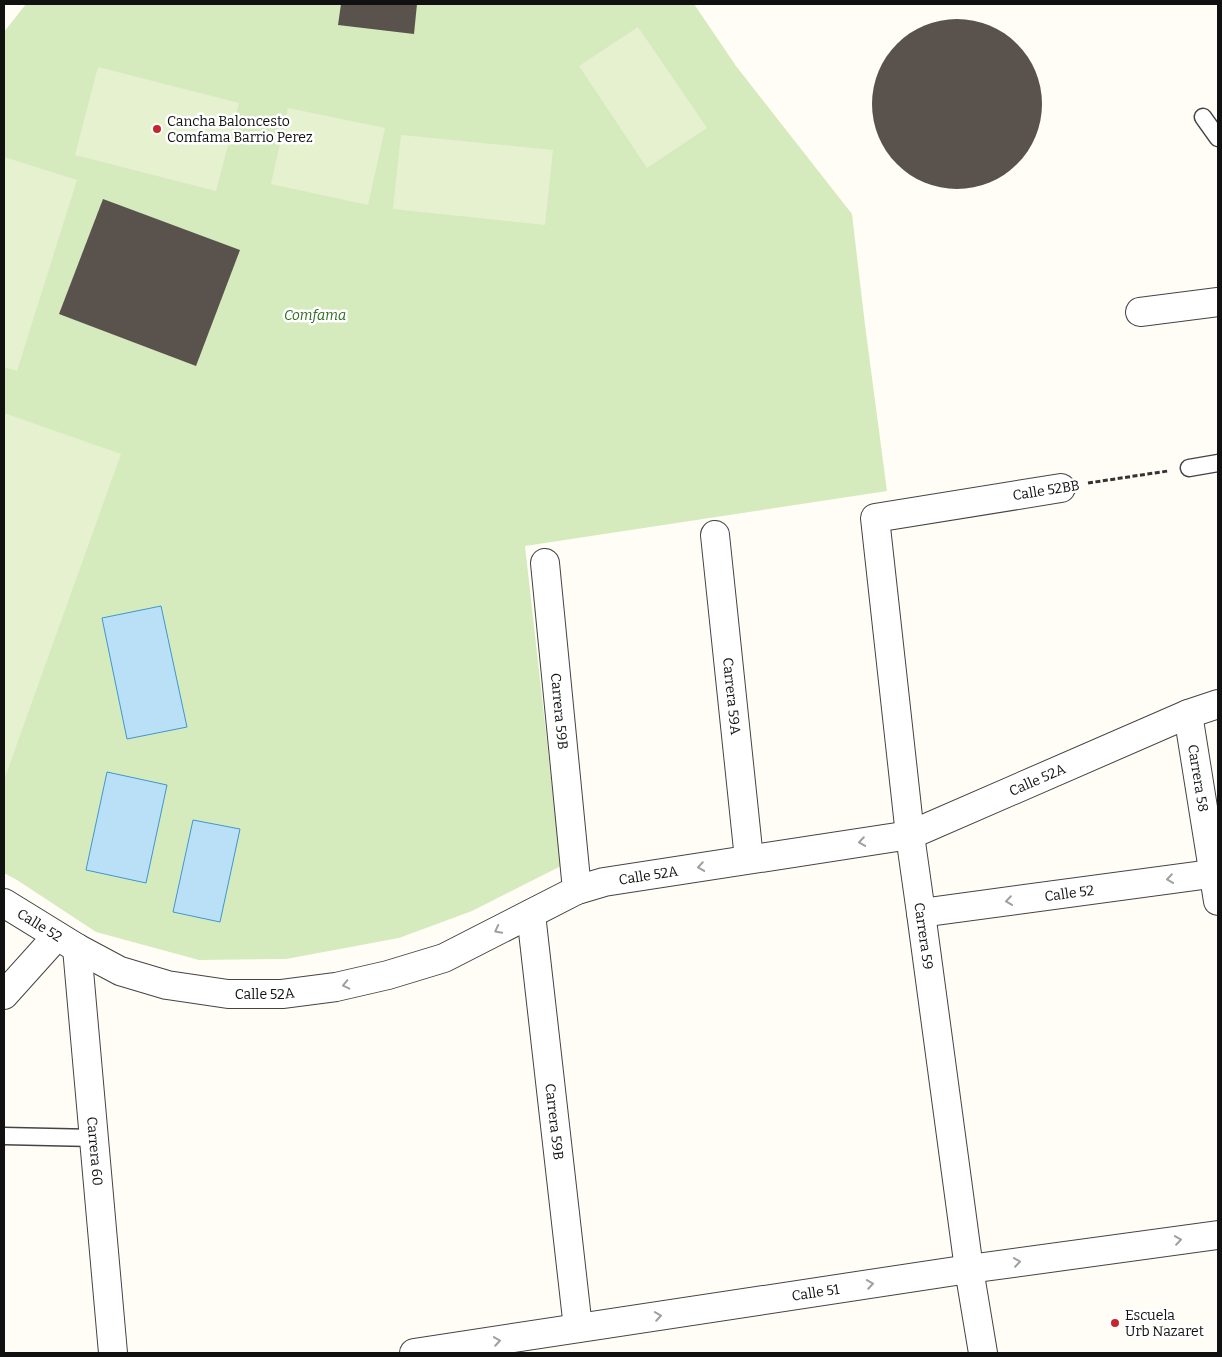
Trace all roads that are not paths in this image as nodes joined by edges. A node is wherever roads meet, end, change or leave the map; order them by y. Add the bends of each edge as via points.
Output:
1 (1203, 117) dead end
2 (1218, 138) edge
3 (1218, 302) edge
4 (1140, 312) dead end
5 (1218, 463) edge
6 (1189, 468) road end
7 (1061, 488) road end
8 (875, 518) joint
9 (715, 535) dead end
10 (546, 563) dead end
11 (1218, 692) edge
12 (1218, 704) edge
13 (1188, 714) junction
14 (910, 835) junction
15 (750, 860) junction
16 (1216, 873) edge
17 (577, 890) junction
18 (1218, 901) edge
19 (4, 903) edge
20 (921, 913) junction
21 (530, 914) junction
22 (67, 942) junction
23 (4, 995) edge
24 (4, 1136) edge
25 (94, 1138) junction
26 (1218, 1235) edge
27 (969, 1269) junction
28 (578, 1328) junction
29 (113, 1353) edge
30 (414, 1353) edge
31 (983, 1353) edge

1 - 2 lane
3 - 4 street
5 - 6 lane
7 - 8 street, Calle 52BB
8 - 14 street, Carrera 59
9 - 15 street, Carrera 59A
10 - 17 street, Carrera 59B
11 - 13 street
12 - 13 street, Calle 52A
13 - 14 street, Calle 52A
13 - 16 street, Carrera 58
14 -> 15 street, Calle 52A
14 - 20 street, Carrera 59
15 -> 17 street, Calle 52A via 611,881
16 - 18 street, Carrera 58
16 -> 20 street, Calle 52
17 - 21 street, Calle 52A
19 - 22 street, Calle 52
20 - 27 street, Carrera 59
21 -> 22 street, Calle 52A via 444,958 336,987 282,994 228,994 167,986 120,971
21 - 28 street, Carrera 59B
22 - 23 street
22 - 25 street, Carrera 60
24 - 25 lane
25 - 29 street, Carrera 60
27 -> 26 street, Calle 51
28 -> 27 street, Calle 51
27 - 31 street, Carrera 59
30 -> 28 street, Calle 51

